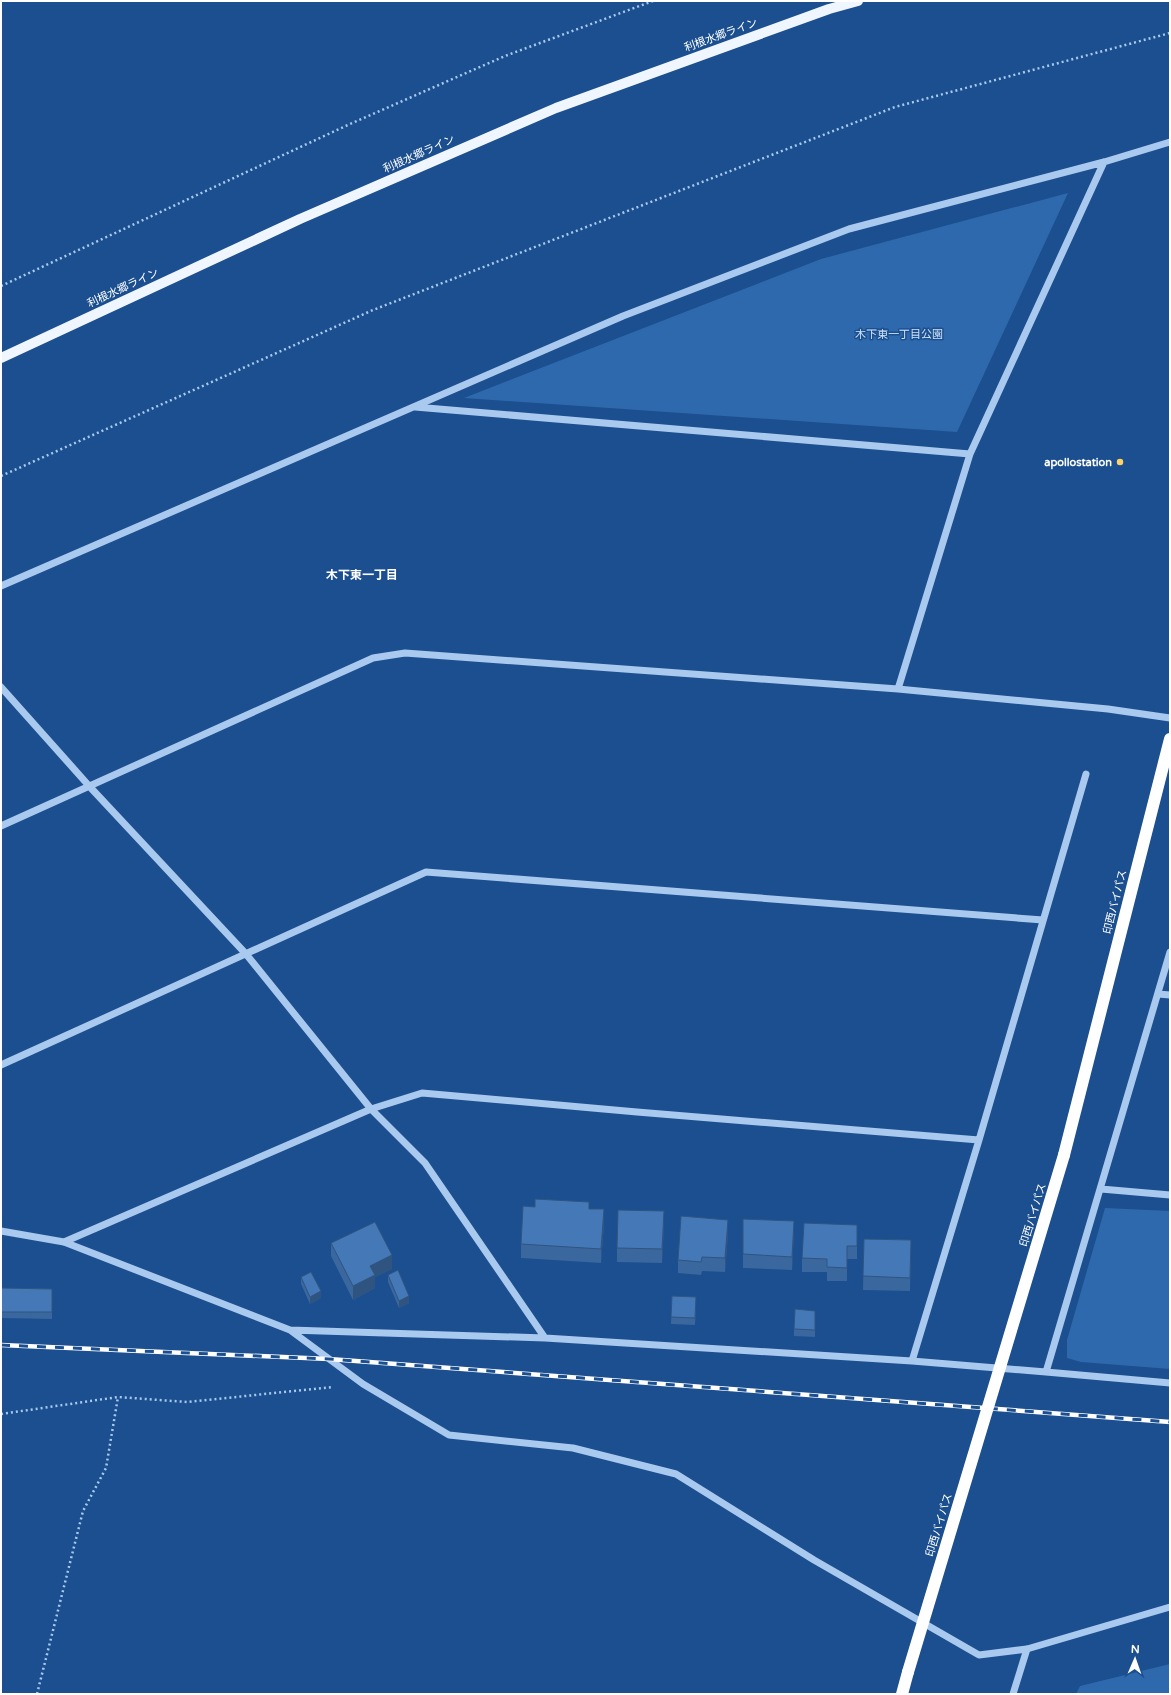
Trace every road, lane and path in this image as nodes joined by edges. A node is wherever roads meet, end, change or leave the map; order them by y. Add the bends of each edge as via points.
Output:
1 (653, 1) edge
2 (858, 1) edge
3 (1170, 33) edge
4 (1170, 142) edge
5 (1104, 162) junction
6 (1, 286) edge
7 (1, 358) edge
8 (413, 407) junction
9 (970, 454) junction
10 (1, 476) edge
11 (1, 586) edge
12 (1, 687) edge
13 (898, 689) junction
14 (1170, 718) edge
15 (1170, 739) edge
16 (1086, 774) dead end
17 (90, 787) junction
18 (1, 826) edge
19 (1043, 920) junction
20 (1170, 952) edge
21 (246, 954) junction
22 (1158, 994) junction
23 (1170, 995) edge
24 (1, 1065) edge
25 (372, 1109) junction
26 (979, 1140) junction
27 (1101, 1189) junction
28 (1170, 1195) edge
29 (1, 1231) edge
30 (64, 1242) junction
31 (290, 1330) junction
32 (545, 1338) junction
33 (912, 1361) junction
34 (1046, 1372) junction
35 (1170, 1383) edge
36 (364, 1384) junction
37 (118, 1397) junction
38 (1, 1414) edge
39 (1170, 1607) edge
40 (1027, 1649) junction
41 (37, 1694) edge
42 (902, 1694) edge
43 (1013, 1694) edge

1 - 6 path via 505,56
2 - 7 main road, 利根水郷ライン via 556,108 300,219
3 - 10 path via 895,107 373,310
4 - 5 street
5 - 8 street via 849,229 623,316
5 - 9 street
8 - 9 street
8 - 11 street
9 - 13 street
12 - 17 street
13 - 14 street via 1108,709
13 - 17 street via 405,653 373,658
15 - 42 highway, 印西バイパス, bridge via 1064,1155
16 - 19 street
17 - 18 street
17 - 21 street
19 - 21 street via 426,872
19 - 26 street
20 - 22 street
21 - 24 street
21 - 25 street
22 - 23 street
22 - 27 street
25 - 26 street via 422,1093
25 - 30 street
25 - 32 street via 425,1163
26 - 33 street
27 - 28 street
27 - 34 street
29 - 30 street
30 - 31 street
31 - 32 street
31 - 36 street
32 - 33 street
33 - 34 street
34 - 35 street
36 - 37 path via 187,1402
36 - 40 street via 449,1435 573,1448 676,1474 814,1560 979,1655
37 - 38 path
37 - 41 path via 106,1468 83,1511
39 - 40 street
40 - 43 street

